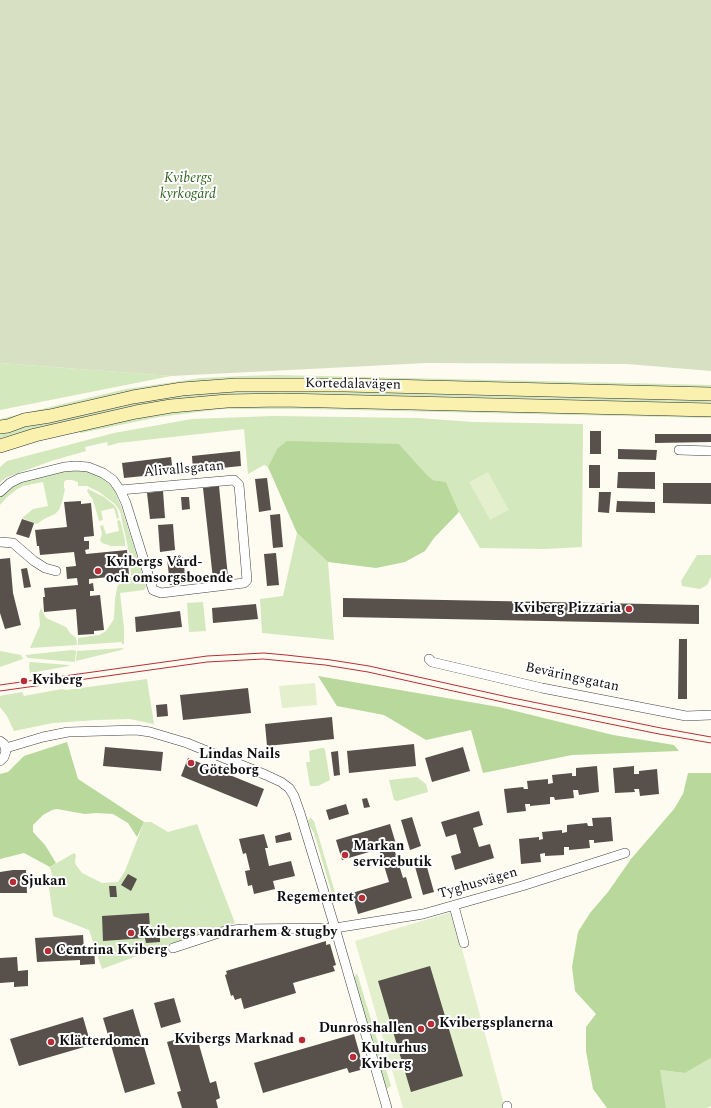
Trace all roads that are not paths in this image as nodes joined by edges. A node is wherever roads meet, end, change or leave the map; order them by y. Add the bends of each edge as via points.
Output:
1 (711, 394) edge
2 (711, 410) edge
3 (0, 427) edge
4 (0, 446) edge
5 (679, 450) dead end
6 (711, 451) edge
7 (120, 490) junction
8 (0, 492) edge
9 (0, 542) edge
10 (56, 571) dead end
11 (429, 659) dead end
12 (711, 716) edge
13 (3, 744) edge
14 (0, 760) edge
15 (625, 853) dead end
16 (454, 906) junction
17 (335, 928) junction
18 (464, 943) dead end
19 (173, 948) dead end
20 (387, 1108) edge

1 - 3 main road, Kortedalavägen via 345,385 236,385 182,389 133,397
2 - 4 main road, Kortedalavägen via 290,400 227,401 171,406 130,414 35,435
5 - 6 street
7 - 7 street, Alivallsgatan via 153,590 161,593 244,583 247,580 239,485 234,480
7 - 8 street, Alivallsgatan via 113,480 103,473 88,467 76,466 20,478
9 - 10 street via 13,543 40,565
11 - 12 street, Beväringsgatan via 432,662 542,688 686,716
13 - 14 street via 5,755
13 - 17 street via 68,732 136,730 187,743 281,782 294,796
15 - 16 street, Tyghusvägen
16 - 17 street, Tyghusvägen via 423,914
16 - 18 street
17 - 19 street, Tyghusvägen via 225,931
17 - 20 street

